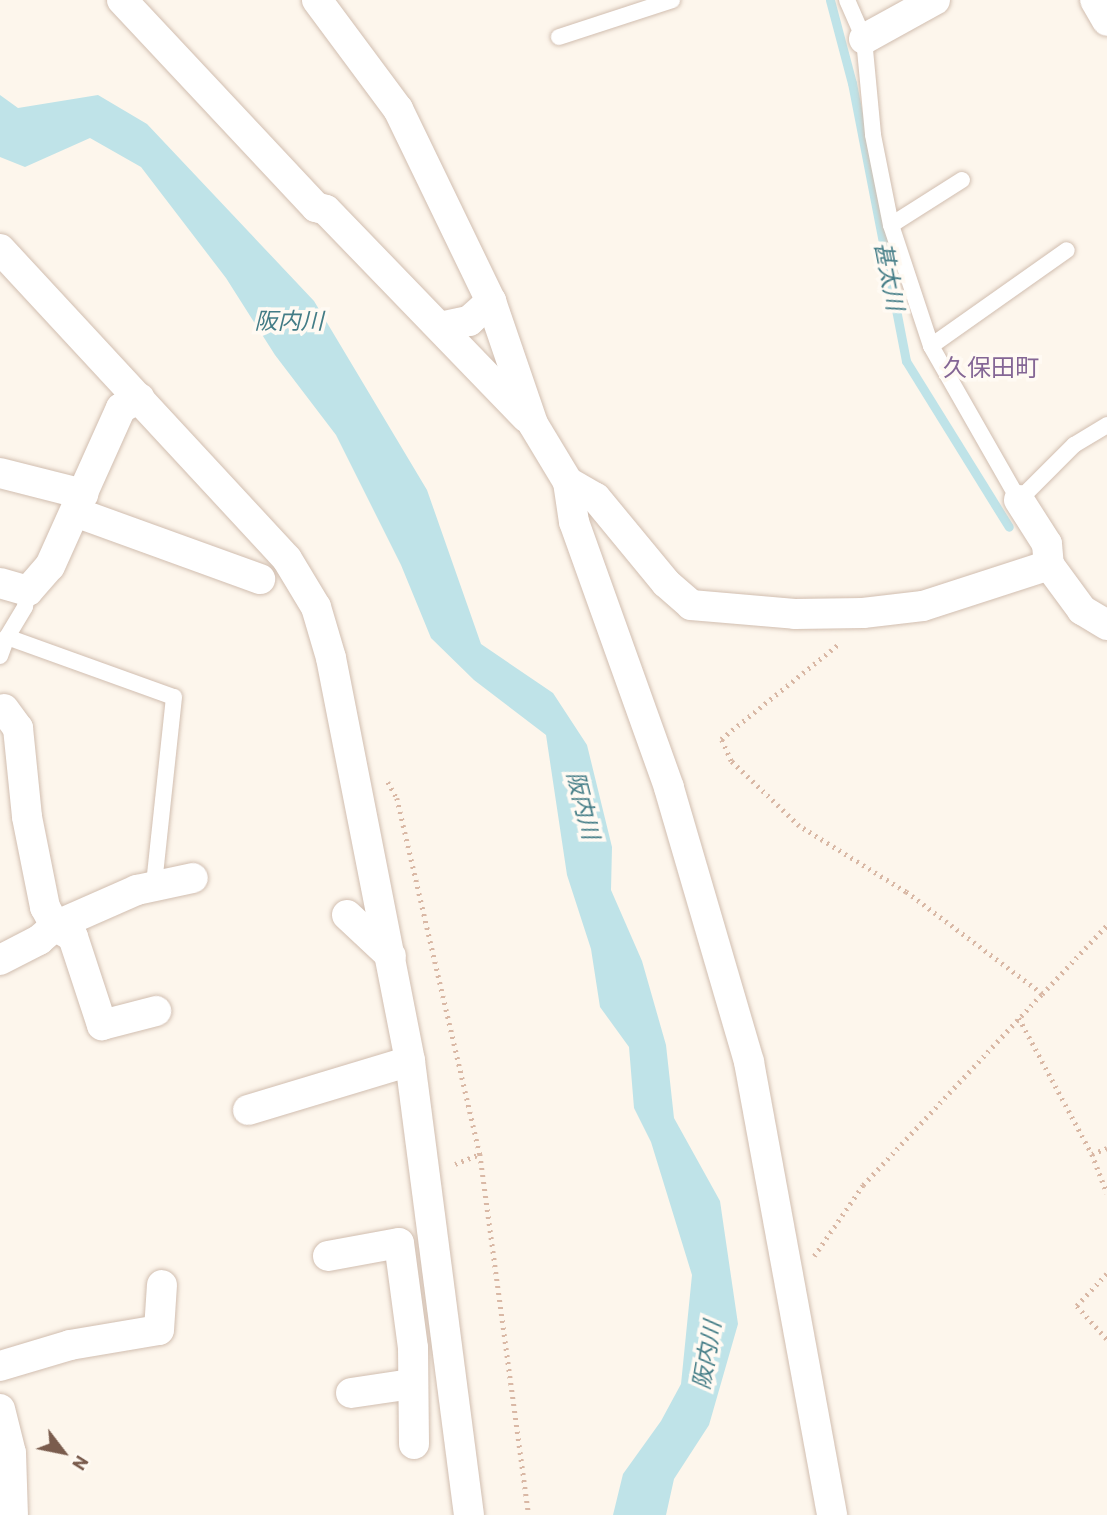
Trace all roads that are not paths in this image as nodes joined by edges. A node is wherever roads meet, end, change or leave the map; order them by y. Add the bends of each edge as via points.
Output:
1 (122, 0) edge
2 (317, 0) edge
3 (672, 0) edge
4 (847, 0) edge
5 (935, 0) edge
6 (1095, 0) edge
7 (1107, 21) edge
8 (559, 37) dead end
9 (864, 39) junction
10 (962, 180) dead end
11 (891, 225) junction
12 (0, 249) edge
13 (1067, 250) dead end
14 (491, 301) junction
15 (440, 327) junction
16 (932, 346) junction
17 (139, 398) junction
18 (533, 425) junction
19 (1107, 425) edge
20 (0, 473) edge
21 (568, 482) junction
22 (1019, 500) junction
23 (79, 503) junction
24 (1048, 565) junction
25 (260, 579) dead end
26 (0, 583) edge
27 (28, 591) junction
28 (1107, 625) edge
29 (8, 637) junction
30 (0, 656) edge
31 (2, 699) edge
32 (193, 878) dead end
33 (154, 885) junction
34 (346, 915) dead end
35 (55, 926) junction
36 (391, 956) junction
37 (0, 960) edge
38 (156, 1012) dead end
39 (410, 1061) junction
40 (248, 1110) dead end
41 (328, 1256) dead end
42 (162, 1284) dead end
43 (444, 1347) junction
44 (414, 1348) junction
45 (0, 1366) edge
46 (412, 1384) junction
47 (351, 1394) dead end
48 (0, 1409) edge
49 (414, 1444) dead end
50 (13, 1515) edge
51 (469, 1515) edge
52 (832, 1515) edge

1 - 15 street via 316,207 326,210
2 - 14 street via 398,110
3 - 8 lane
4 - 9 lane
5 - 9 street
6 - 7 street
9 - 11 lane via 873,135
10 - 11 lane
11 - 16 lane
12 - 17 street
13 - 16 lane
14 - 15 street via 469,321
14 - 18 street
15 - 18 street
16 - 22 lane
17 - 23 street via 121,408
17 - 36 street via 287,559 316,607 331,658
18 - 21 street
19 - 22 lane via 1074,445
20 - 23 street
21 - 24 street via 596,498 666,583 691,605 795,614 863,613 923,606
21 - 52 street via 574,522 669,788 749,1062
22 - 24 street via 1047,544
23 - 25 street
23 - 27 street via 50,566
24 - 28 street via 1083,610
26 - 27 street
27 - 29 lane via 25,607
29 - 30 lane
29 - 33 lane via 174,697
31 - 35 street via 18,729 29,830 45,907
32 - 33 street
33 - 35 street
34 - 36 street
35 - 37 street
35 - 38 street via 73,937 102,1025
36 - 39 street
39 - 40 street
39 - 43 street via 431,1200
41 - 44 street via 399,1243
42 - 45 street via 159,1330 70,1345
43 - 44 street
43 - 51 street
44 - 46 street
46 - 47 street
46 - 49 street
48 - 50 street via 11,1453

